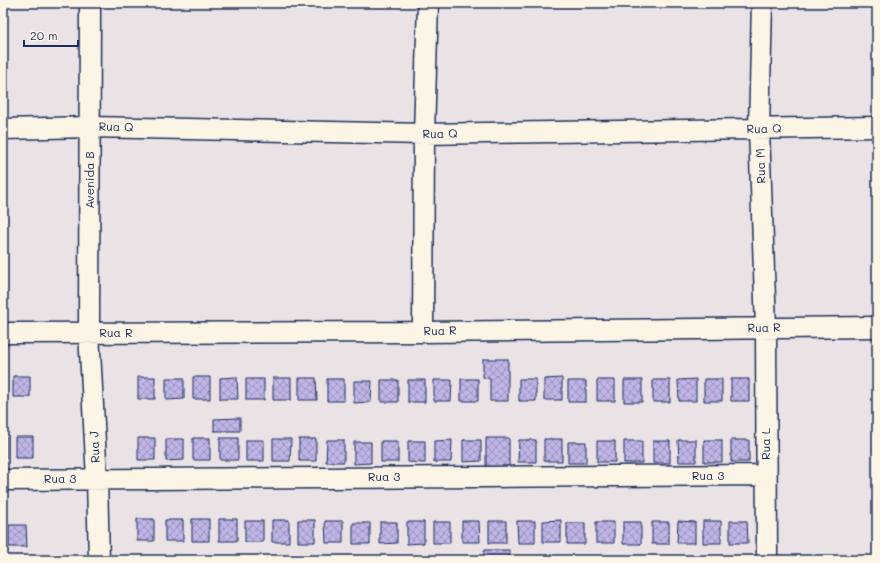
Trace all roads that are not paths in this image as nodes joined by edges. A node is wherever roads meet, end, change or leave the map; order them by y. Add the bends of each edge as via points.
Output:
1 (90, 3) edge
2 (428, 3) edge
3 (762, 3) edge
4 (90, 127) junction
5 (877, 127) edge
6 (3, 129) edge
7 (759, 129) junction
8 (424, 134) junction
9 (877, 327) edge
10 (766, 328) junction
11 (424, 332) junction
12 (3, 333) edge
13 (89, 333) junction
14 (766, 475) junction
15 (97, 479) junction
16 (3, 480) edge
17 (100, 560) edge
18 (767, 560) edge

1 - 4 street, Avenida B
2 - 8 street
3 - 7 street, Rua M
4 - 6 street, Rua Q
4 - 8 street, Rua Q
4 - 13 street, Avenida B
5 - 7 street, Rua Q
7 - 8 street, Rua Q
7 - 10 street, Rua M
8 - 11 street
9 - 10 street, Rua R
10 - 11 street, Rua R
10 - 14 street, Rua L
11 - 13 street, Rua R
12 - 13 street, Rua R
13 - 15 street, Rua J
14 - 15 street, Rua 3
14 - 18 street, Rua L
15 - 16 street, Rua 3
15 - 17 street, Rua J

